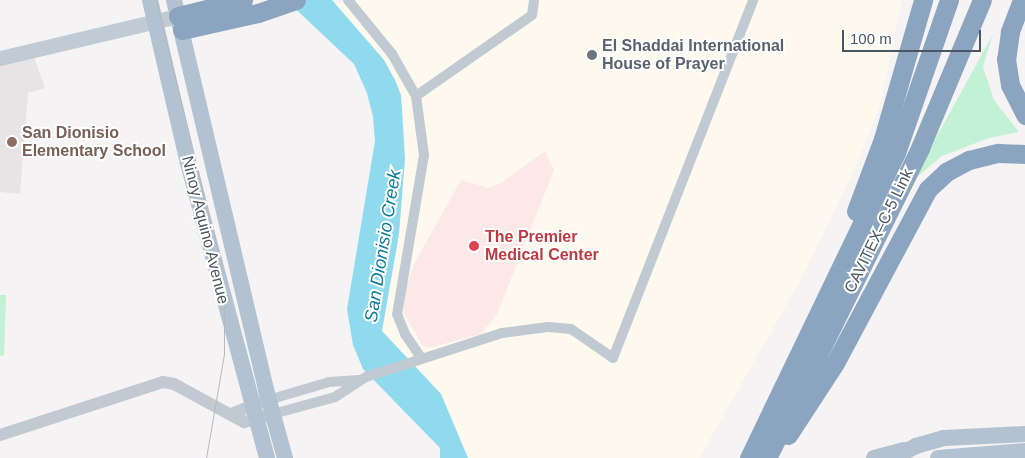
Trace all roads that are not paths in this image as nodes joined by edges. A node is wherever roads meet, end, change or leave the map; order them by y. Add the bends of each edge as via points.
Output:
1 (150, 0) edge
2 (243, 0) edge
3 (348, 0) edge
4 (534, 0) edge
5 (753, 0) edge
6 (923, 0) edge
7 (949, 0) edge
8 (982, 0) edge
9 (1022, 0) edge
10 (288, 3) edge
11 (178, 15) edge
12 (154, 21) junction
13 (0, 58) edge
14 (416, 96) junction
15 (1025, 115) edge
16 (1025, 154) edge
17 (834, 283) junction
18 (417, 360) junction
19 (363, 379) junction
20 (270, 407) junction
21 (254, 412) junction
22 (1025, 434) edge
23 (0, 435) edge
24 (909, 450) junction
25 (1025, 451) edge
26 (267, 458) edge
27 (285, 458) edge
28 (749, 458) edge
29 (767, 458) edge
30 (772, 458) edge
31 (874, 458) edge
32 (894, 458) edge
33 (938, 458) edge

1 - 12 main road, Ninoy Aquino Avenue
2 - 11 highway
3 - 14 street via 392,54
4 - 14 street via 532,16
5 - 18 street via 613,358 571,329 560,327 502,333
6 - 17 highway via 883,139 852,221
7 - 17 highway, CAVITEX–C-5 Link via 899,146
8 - 29 highway, CAVITEX–C-5 Link via 920,148
9 - 15 highway via 1010,32 1006,58 1010,85
10 - 11 highway
11 - 12 main road
11 - 20 main road, Ninoy Aquino Avenue
12 - 13 main road
12 - 21 main road, Ninoy Aquino Avenue via 186,158
14 - 18 street via 424,155 397,314
16 - 30 highway via 998,153 969,160 946,172 928,189 835,363
17 - 28 highway, CAVITEX–C-5 Link
18 - 19 street
19 - 20 street via 330,382
19 - 20 street via 335,397
20 - 21 street
20 - 27 main road, Ninoy Aquino Avenue
21 - 23 street via 244,422 174,384 157,383
21 - 26 main road, Ninoy Aquino Avenue
22 - 24 main road via 944,438
24 - 31 main road
24 - 32 main road
25 - 33 main road

